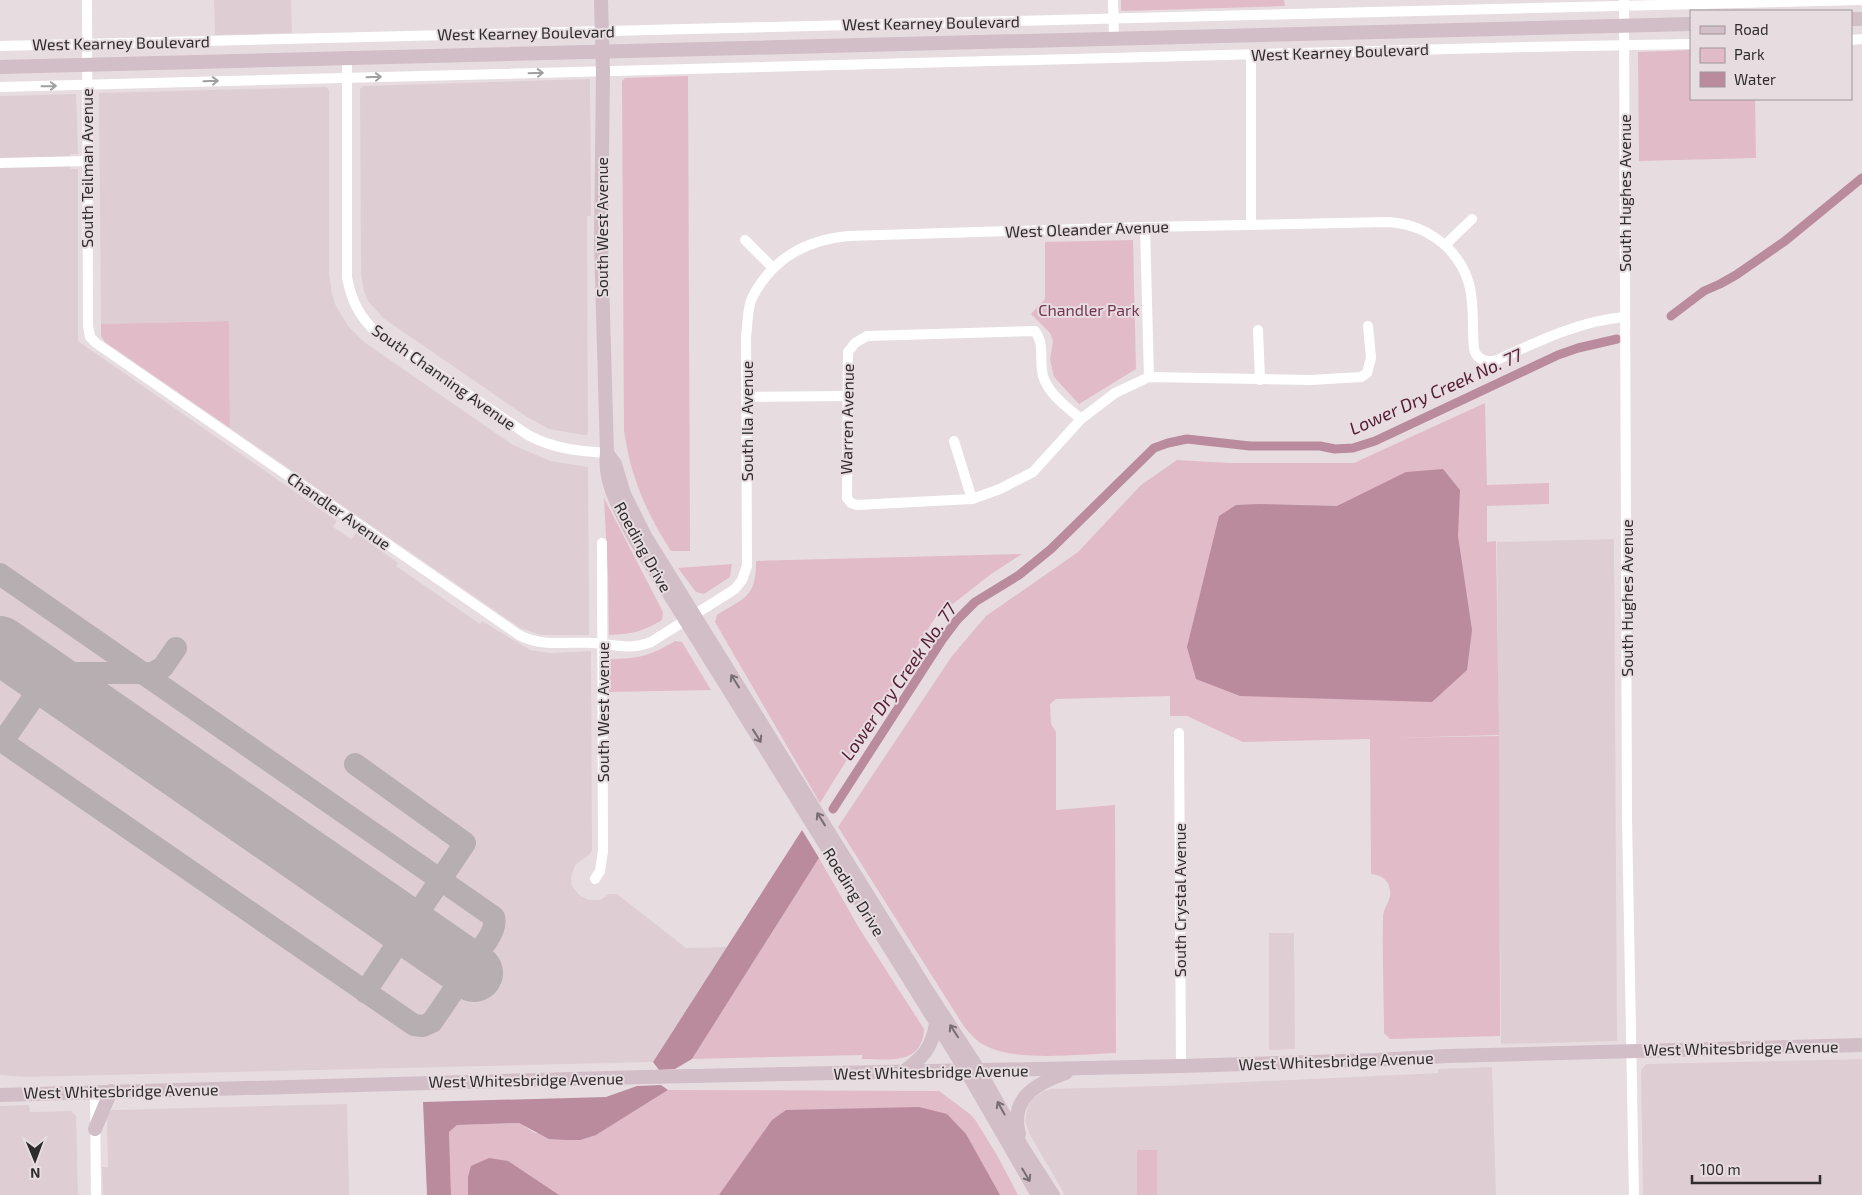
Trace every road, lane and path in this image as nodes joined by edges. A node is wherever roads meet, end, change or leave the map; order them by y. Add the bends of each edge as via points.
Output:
1 (87, 0) edge
2 (601, 0) edge
3 (1113, 0) edge
4 (1862, 0) edge
5 (1624, 3) edge
6 (1113, 18) junction
7 (1690, 24) edge
8 (1624, 26) junction
9 (602, 31) junction
10 (1114, 38) junction
11 (87, 44) junction
12 (1690, 44) edge
13 (0, 46) edge
14 (1625, 46) junction
15 (602, 51) junction
16 (1251, 54) junction
17 (347, 58) junction
18 (87, 65) junction
19 (0, 67) edge
20 (603, 71) junction
21 (347, 78) junction
22 (87, 85) junction
23 (0, 87) edge
24 (87, 161) junction
25 (0, 163) edge
26 (1472, 219) dead end
27 (1251, 225) junction
28 (1145, 227) junction
29 (745, 240) dead end
30 (1445, 245) junction
31 (772, 268) junction
32 (1626, 317) junction
33 (1368, 326) dead end
34 (1258, 330) dead end
35 (90, 337) joint
36 (1150, 377) junction
37 (1260, 380) junction
38 (847, 396) junction
39 (747, 398) junction
40 (1081, 419) junction
41 (954, 442) dead end
42 (607, 453) junction
43 (972, 499) junction
44 (602, 543) dead end
45 (742, 580) joint
46 (689, 618) junction
47 (603, 645) junction
48 (1179, 733) dead end
49 (595, 879) dead end
50 (936, 1024) junction
51 (1862, 1045) edge
52 (1630, 1050) junction
53 (1181, 1066) junction
54 (1077, 1069) junction
55 (973, 1072) junction
56 (902, 1073) junction
57 (0, 1090) edge
58 (95, 1091) junction
59 (111, 1091) junction
60 (21, 1093) junction
61 (0, 1095) edge
62 (94, 1129) junction
63 (1022, 1147) junction
64 (96, 1195) edge
65 (1038, 1195) edge
66 (1053, 1195) edge
67 (1634, 1195) edge

1 - 11 street, South Teilman Avenue
2 - 9 main road, South West Avenue
3 - 6 street
4 - 5 street, West Kearney Boulevard
5 - 6 street, West Kearney Boulevard
5 - 8 street, South Hughes Avenue
6 - 9 street, West Kearney Boulevard
6 - 10 street
7 - 8 main road, West Kearney Boulevard
8 - 10 main road, West Kearney Boulevard
8 - 14 street, South Hughes Avenue
9 - 11 street, West Kearney Boulevard
9 - 15 main road, South West Avenue
10 - 15 main road, West Kearney Boulevard
11 - 13 street, West Kearney Boulevard
11 - 18 street, South Teilman Avenue
12 - 14 street, West Kearney Boulevard
14 - 16 street, West Kearney Boulevard
14 - 32 street, South Hughes Avenue
15 - 17 main road, West Kearney Boulevard
15 - 20 main road, South West Avenue
16 - 20 street, West Kearney Boulevard
16 - 27 street
17 - 18 main road, West Kearney Boulevard
17 - 21 street, South Channing Avenue
18 - 19 main road, West Kearney Boulevard
18 - 22 street, South Teilman Avenue
21 -> 20 street, West Kearney Boulevard
20 - 42 main road, South West Avenue via 600,242
22 -> 21 street, West Kearney Boulevard
21 - 42 street, South Channing Avenue via 347,277 353,302 360,314 376,332 528,436 568,450
23 -> 22 street, West Kearney Boulevard
22 - 24 street, South Teilman Avenue
24 - 25 street
24 - 35 street, South Teilman Avenue
26 - 30 street
27 - 28 street, West Oleander Avenue
27 - 30 street, West Oleander Avenue via 1404,223
28 - 31 street, West Oleander Avenue via 826,238 808,244
28 - 36 street
29 - 31 street
30 - 32 street, West Oleander Avenue via 1468,276 1473,302 1474,347 1479,358 1491,362 1579,326
31 - 39 street, South Ila Avenue via 751,300 746,336
32 - 52 street, South Hughes Avenue
33 - 37 street via 1371,358 1368,372 1361,377
34 - 37 street
35 - 47 street, Chandler Avenue via 519,635 535,642
36 - 37 street
36 - 40 street via 1115,394
38 - 39 street
38 - 40 street, Warren Avenue via 848,352 867,336 1034,331 1040,338 1043,376 1049,388
38 - 43 street, Warren Avenue via 846,498 851,503
39 - 45 street, South Ila Avenue via 747,566
40 - 43 street via 1033,472
41 - 43 street
42 - 46 main road, Roeding Drive via 615,464 633,514
44 - 47 street, South West Avenue
45 - 46 street, Chandler Avenue via 722,599
46 - 47 street, Chandler Avenue via 642,646
46 -> 50 main road, Roeding Drive
55 -> 46 main road, Roeding Drive via 919,978
47 - 49 street, South West Avenue via 603,851 600,871
48 - 53 street, South Crystal Avenue
50 - 55 main road, Roeding Drive
50 - 56 main road via 925,1053
51 - 52 main road, West Whitesbridge Avenue
52 - 53 main road, West Whitesbridge Avenue
52 - 67 street, South Hughes Avenue
53 - 54 main road, West Whitesbridge Avenue
54 - 55 main road, West Whitesbridge Avenue
54 - 63 main road via 1043,1082 1020,1105 1016,1122
55 - 56 main road, West Whitesbridge Avenue
63 -> 55 main road, Roeding Drive
55 -> 65 main road, Roeding Drive
56 - 59 main road, West Whitesbridge Avenue
57 - 60 main road
58 - 59 main road, West Whitesbridge Avenue
58 - 60 main road, West Whitesbridge Avenue
58 - 62 street
59 - 62 main road
60 - 61 main road, West Whitesbridge Avenue
62 - 64 street
63 - 66 main road, Roeding Drive

